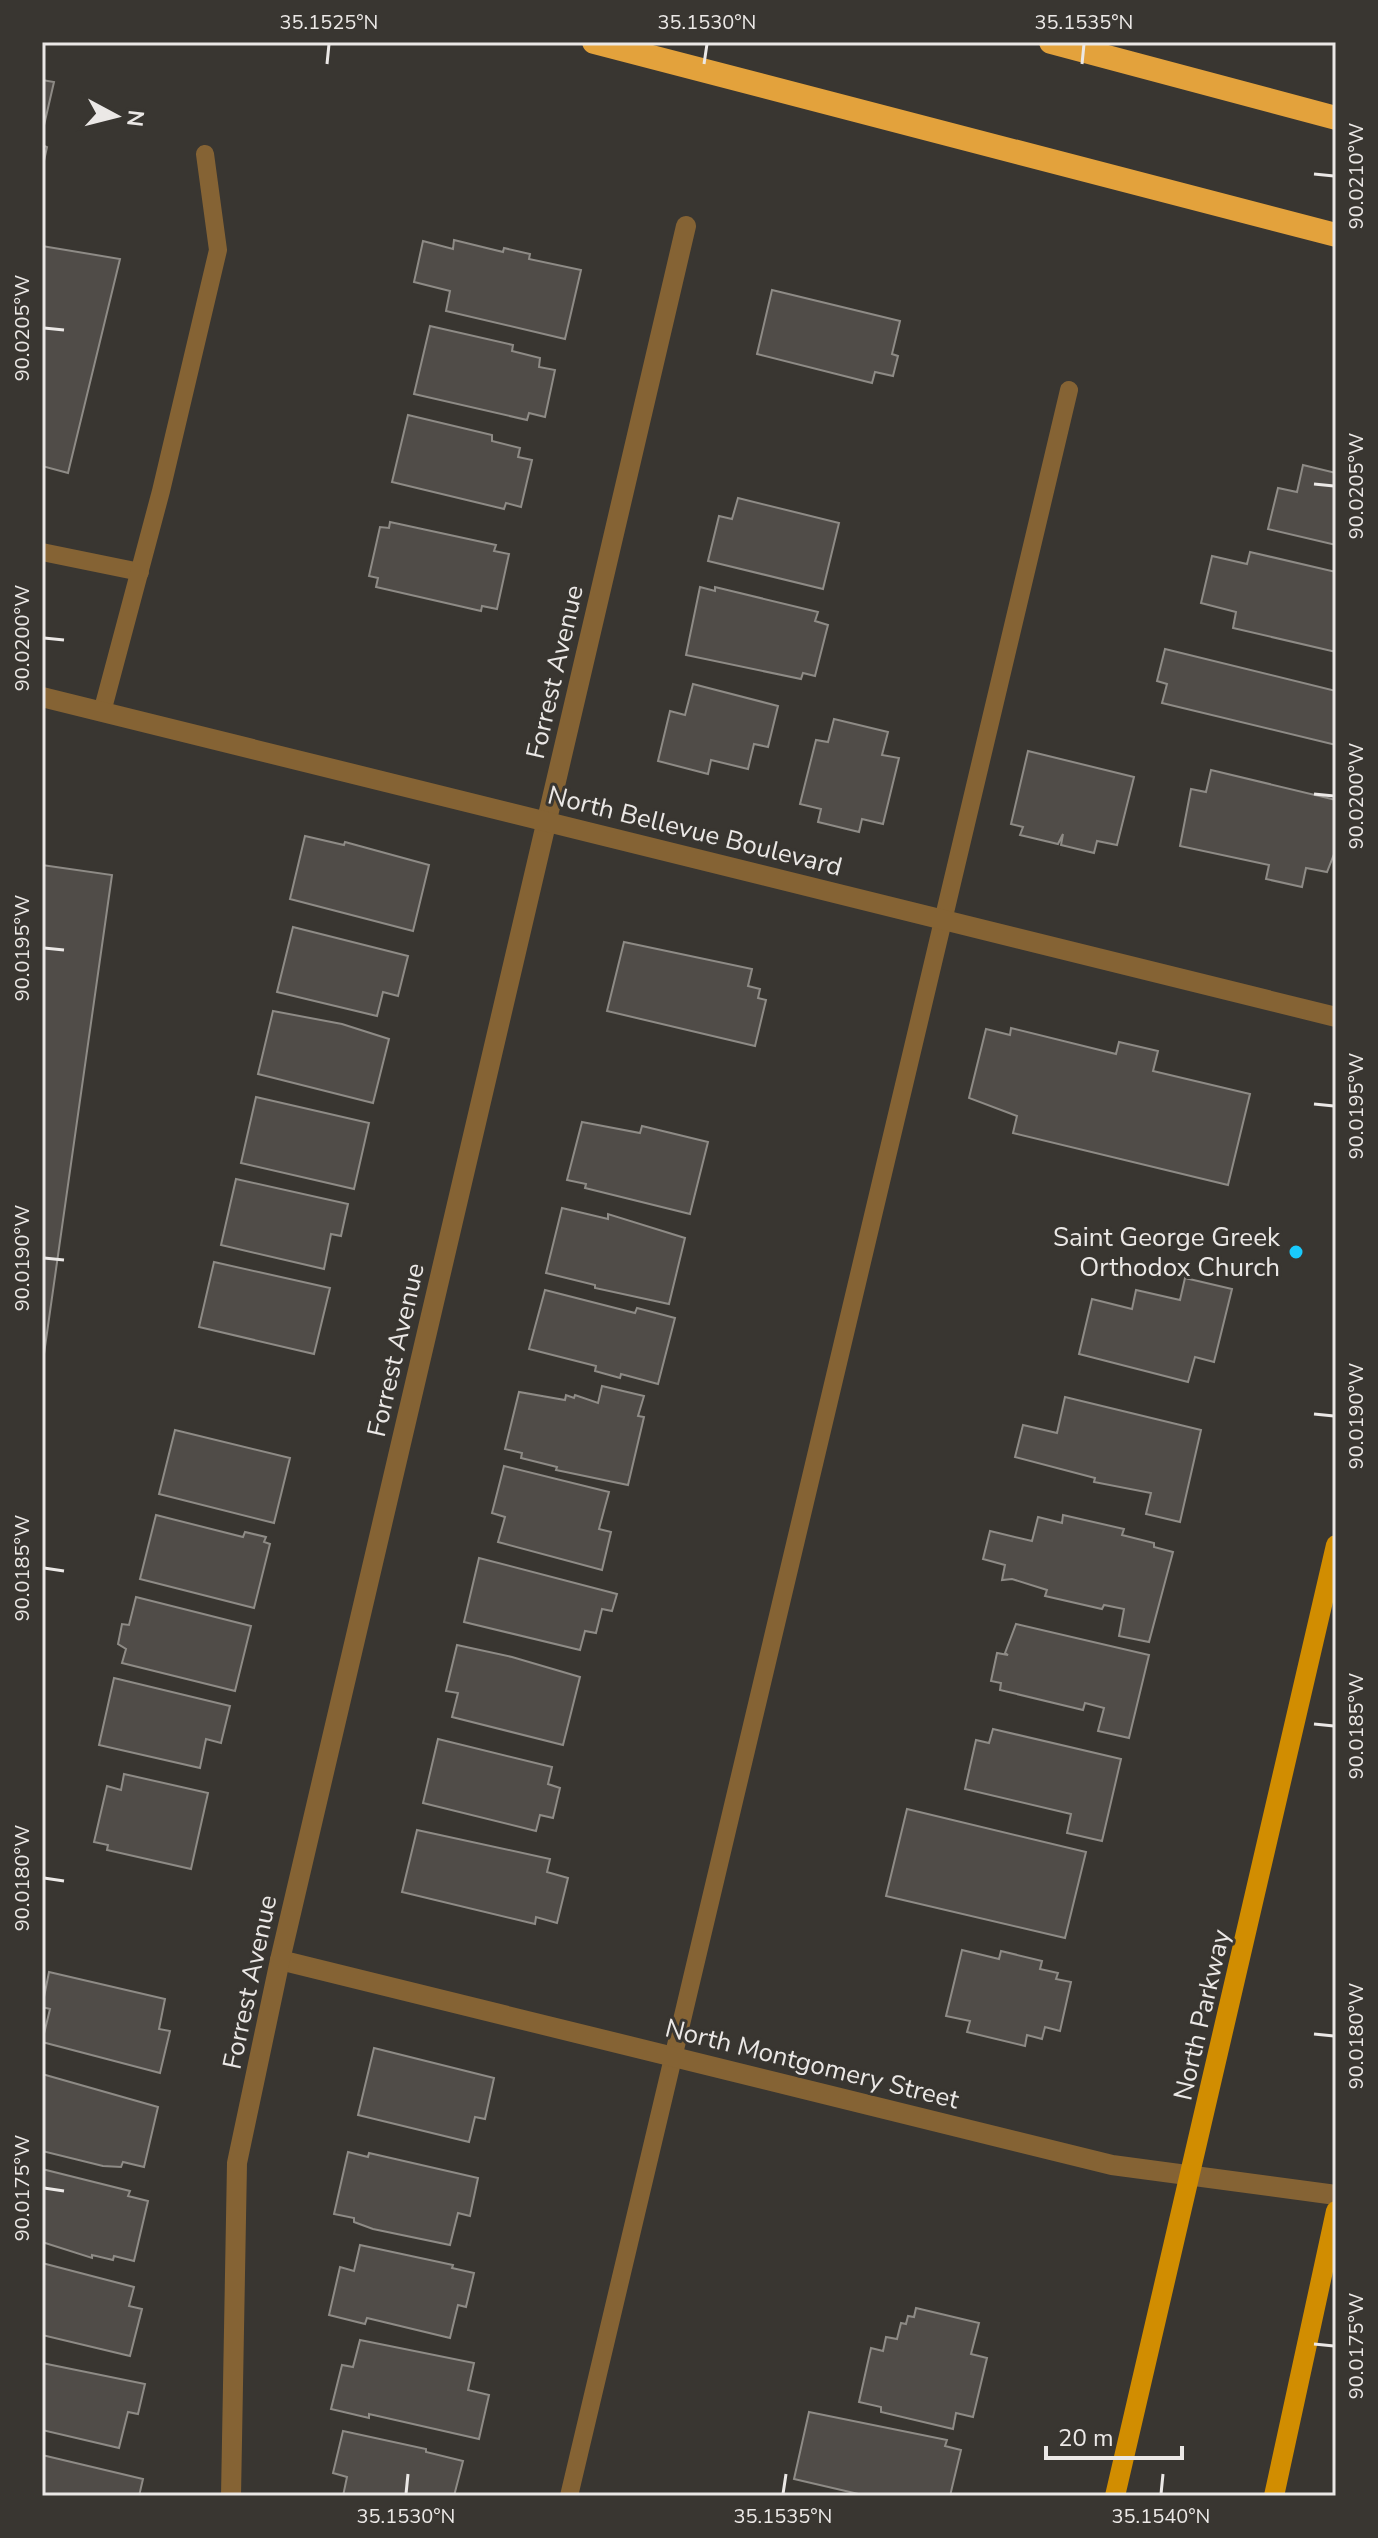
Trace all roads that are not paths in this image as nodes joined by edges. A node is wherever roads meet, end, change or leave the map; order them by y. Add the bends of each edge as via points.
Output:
1 (594, 42) edge
2 (1051, 42) edge
3 (1336, 118) edge
4 (205, 154) dead end
5 (686, 226) dead end
6 (1336, 235) edge
7 (1069, 390) dead end
8 (42, 552) edge
9 (140, 572) junction
10 (42, 697) edge
11 (102, 712) junction
12 (546, 821) junction
13 (943, 920) junction
14 (1336, 1017) edge
15 (1336, 1545) edge
16 (280, 1960) junction
17 (672, 2056) junction
18 (1191, 2178) junction
19 (1336, 2195) edge
20 (1336, 2211) edge
21 (231, 2496) edge
22 (569, 2496) edge
23 (1115, 2496) edge
24 (1274, 2496) edge

1 - 6 highway
2 - 3 highway
4 - 9 lane via 218,250
5 - 12 street, Forrest Avenue
7 - 13 lane
8 - 9 lane
9 - 11 lane
10 - 11 street, North Bellevue Boulevard
11 - 12 street, North Bellevue Boulevard
12 - 13 street, North Bellevue Boulevard
12 - 16 street, Forrest Avenue
13 - 14 street, North Bellevue Boulevard
13 - 17 lane
15 - 18 main road, North Parkway
16 - 17 street, North Montgomery Street
16 - 21 street, Forrest Avenue via 237,2163
17 - 18 street, North Montgomery Street via 1112,2165
17 - 22 lane
18 - 19 street, North Montgomery Street
18 - 23 main road, North Parkway
20 - 24 main road

